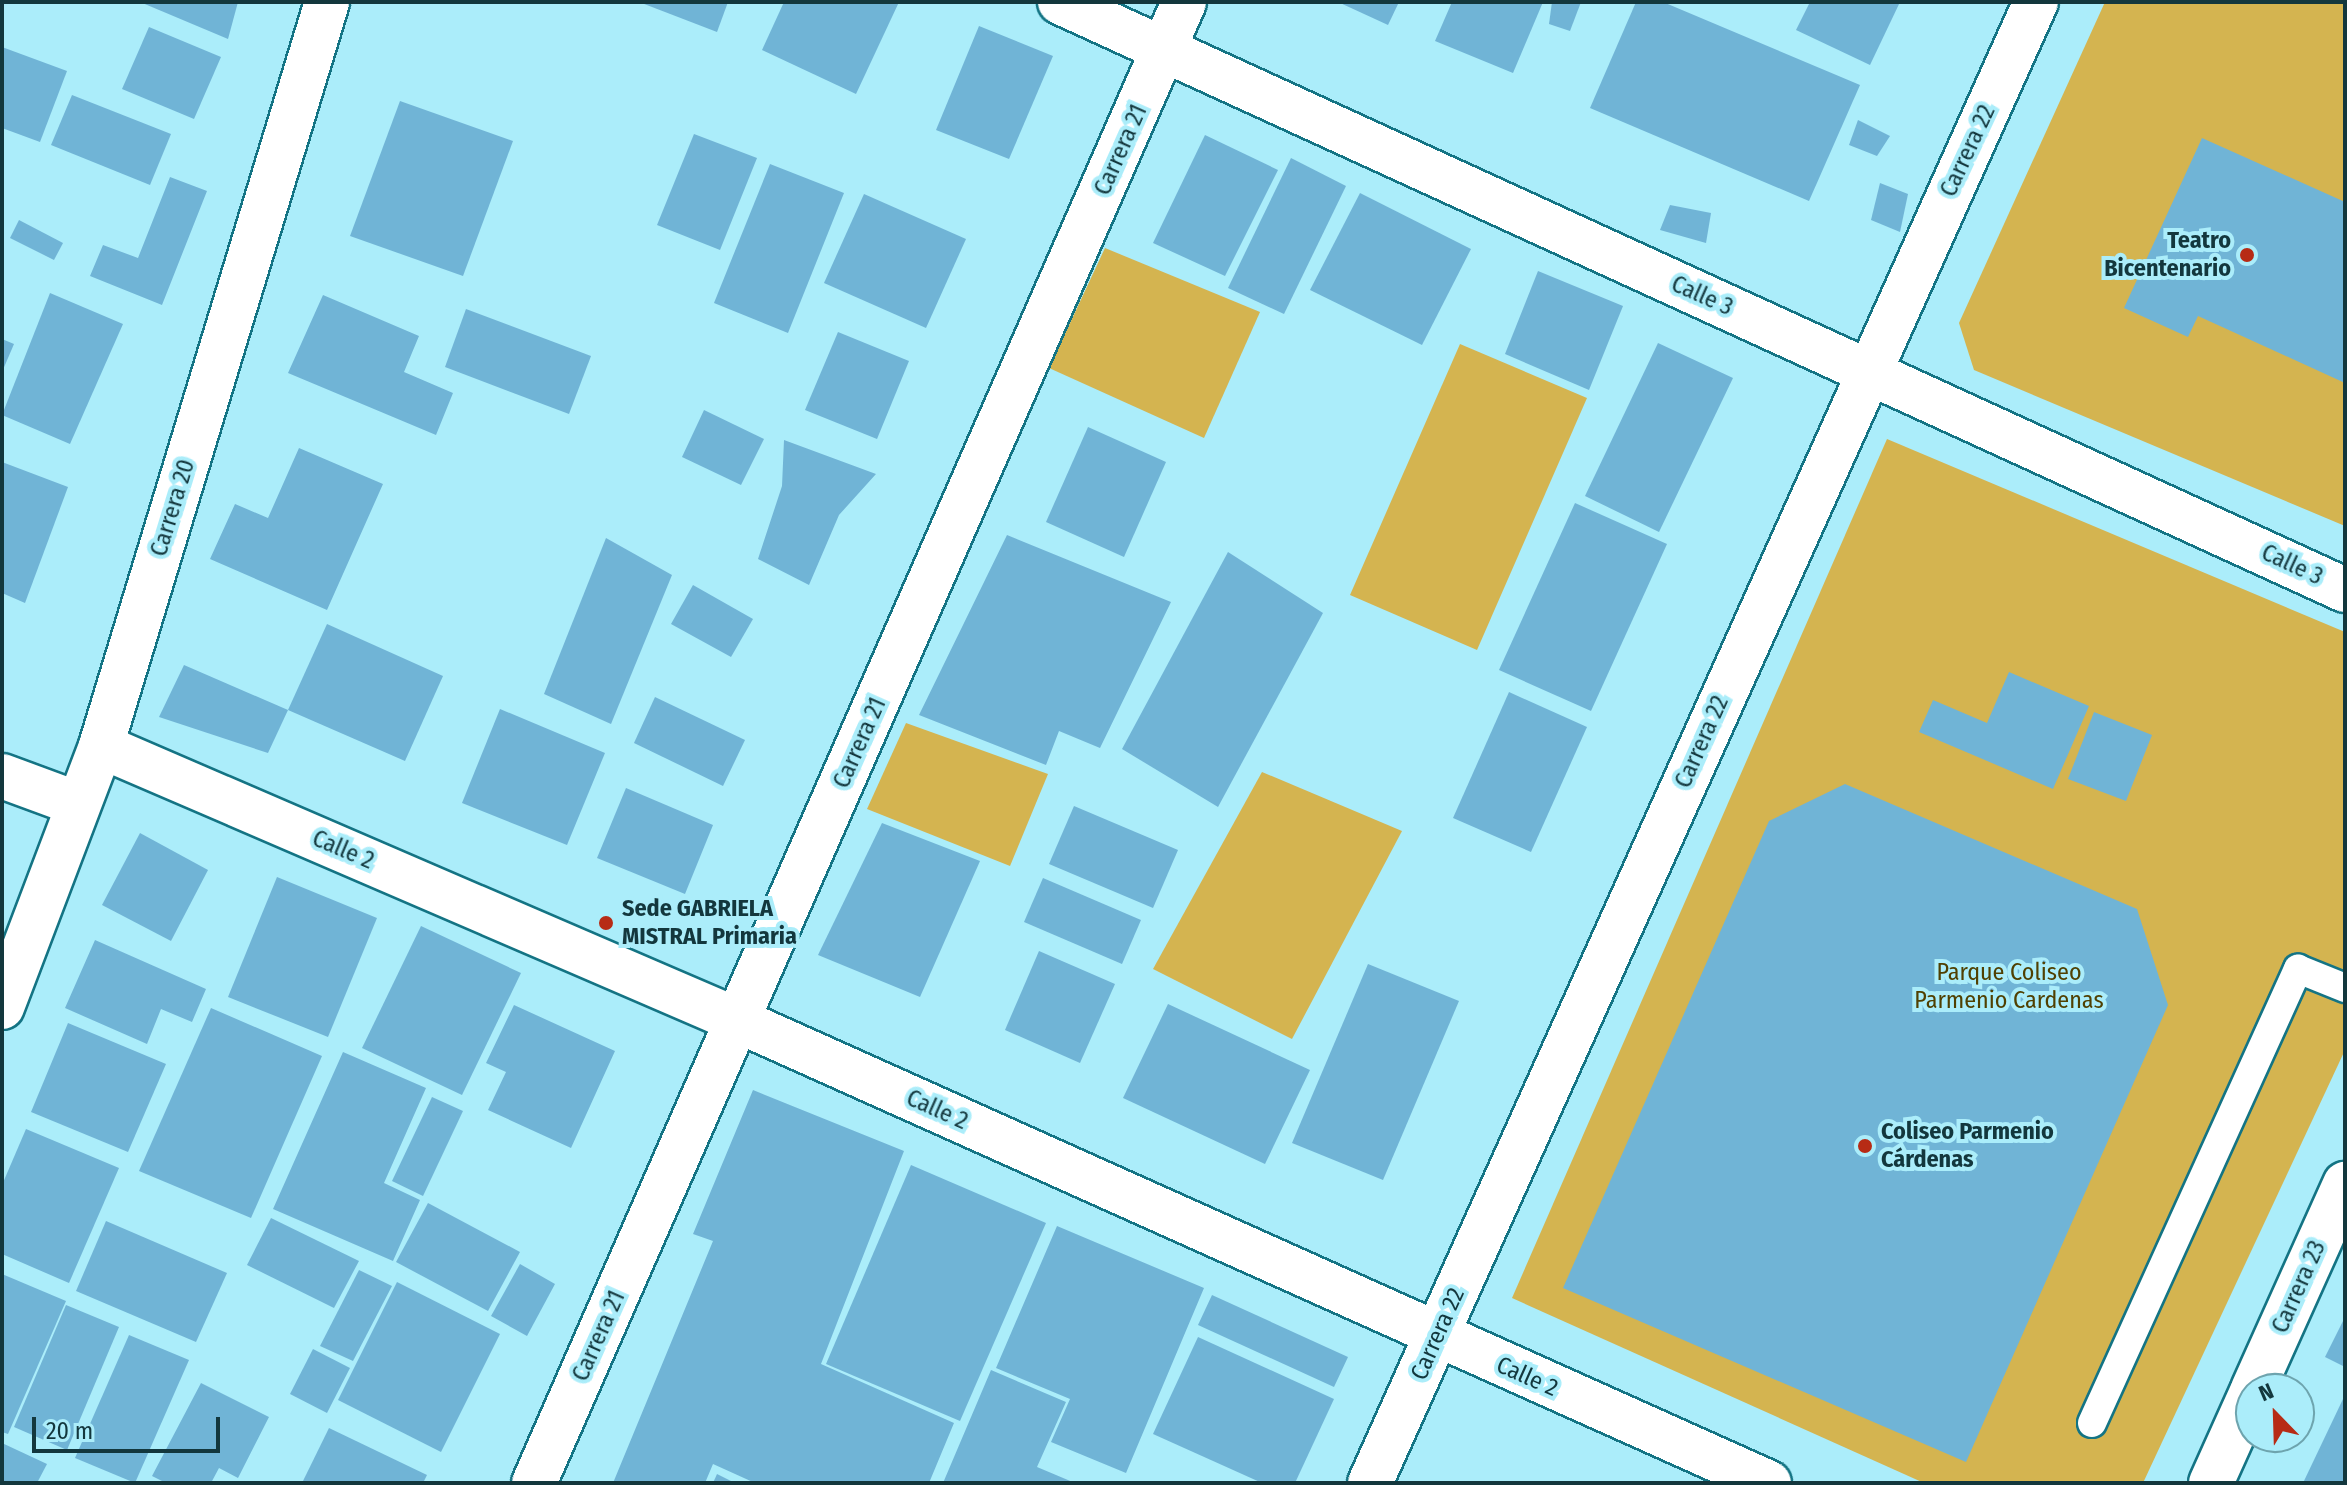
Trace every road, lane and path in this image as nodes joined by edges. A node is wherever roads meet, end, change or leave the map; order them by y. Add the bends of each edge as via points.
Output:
1 (327, 2) edge
2 (1060, 2) edge
3 (1184, 2) edge
4 (2036, 2) edge
5 (1164, 53) junction
6 (1868, 371) junction
7 (2345, 590) edge
8 (101, 746) junction
9 (2, 776) edge
10 (78, 804) junction
11 (2345, 988) edge
12 (2, 1007) edge
13 (737, 1020) junction
14 (2345, 1184) edge
15 (1437, 1337) junction
16 (2260, 1373) edge
17 (2092, 1423) dead end
18 (2235, 1429) edge
19 (534, 1483) edge
20 (1370, 1483) edge
21 (1769, 1483) edge
22 (2211, 1483) edge

1 - 8 street, Carrera 20
2 - 5 street, Calle 3
3 - 5 street, Carrera 21
4 - 6 street, Carrera 22
5 - 6 street, Calle 3
5 - 13 street, Carrera 21
6 - 7 street, Calle 3
6 - 15 street, Carrera 22
8 - 10 street, Carrera 20
8 - 13 street, Calle 2
9 - 10 street
10 - 12 street, Carrera 20
11 - 17 lane via 2298,969
13 - 15 street, Calle 2
13 - 19 street, Carrera 21
14 - 16 street, Carrera 23
15 - 20 street, Carrera 22
15 - 21 street, Calle 2
18 - 22 street, Carrera 23

